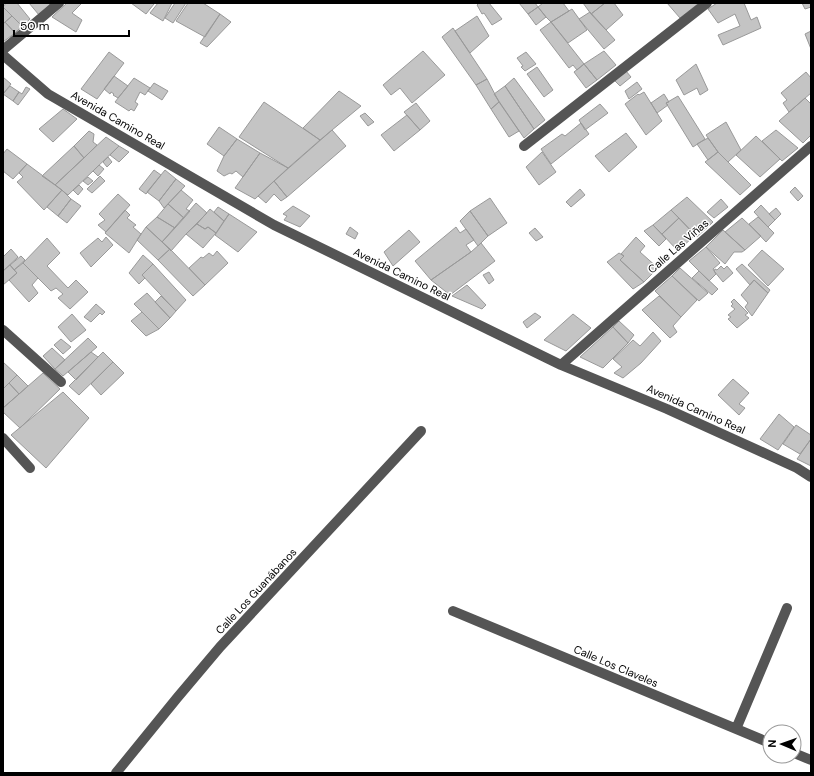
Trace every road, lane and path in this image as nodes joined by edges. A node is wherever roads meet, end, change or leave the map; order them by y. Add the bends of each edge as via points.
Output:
1 (58, 3) edge
2 (707, 3) edge
3 (3, 50) edge
4 (3, 55) edge
5 (524, 146) dead end
6 (811, 146) edge
7 (3, 330) edge
8 (561, 365) junction
9 (61, 382) dead end
10 (421, 431) dead end
11 (3, 438) edge
12 (30, 468) dead end
13 (811, 477) edge
14 (787, 608) dead end
15 (453, 611) dead end
16 (736, 729) junction
17 (762, 740) edge
18 (116, 773) edge

1 - 3 street
2 - 5 street
4 - 8 street, Avenida Camino Real via 48,94 274,225
6 - 8 street, Calle Las Viñas
7 - 9 street
8 - 13 street, Avenida Camino Real via 667,408 797,468
10 - 18 street, Calle Los Guanábanos via 220,647
11 - 12 street
14 - 16 street
15 - 16 street, Calle Los Claveles
16 - 17 street, Calle Los Claveles

